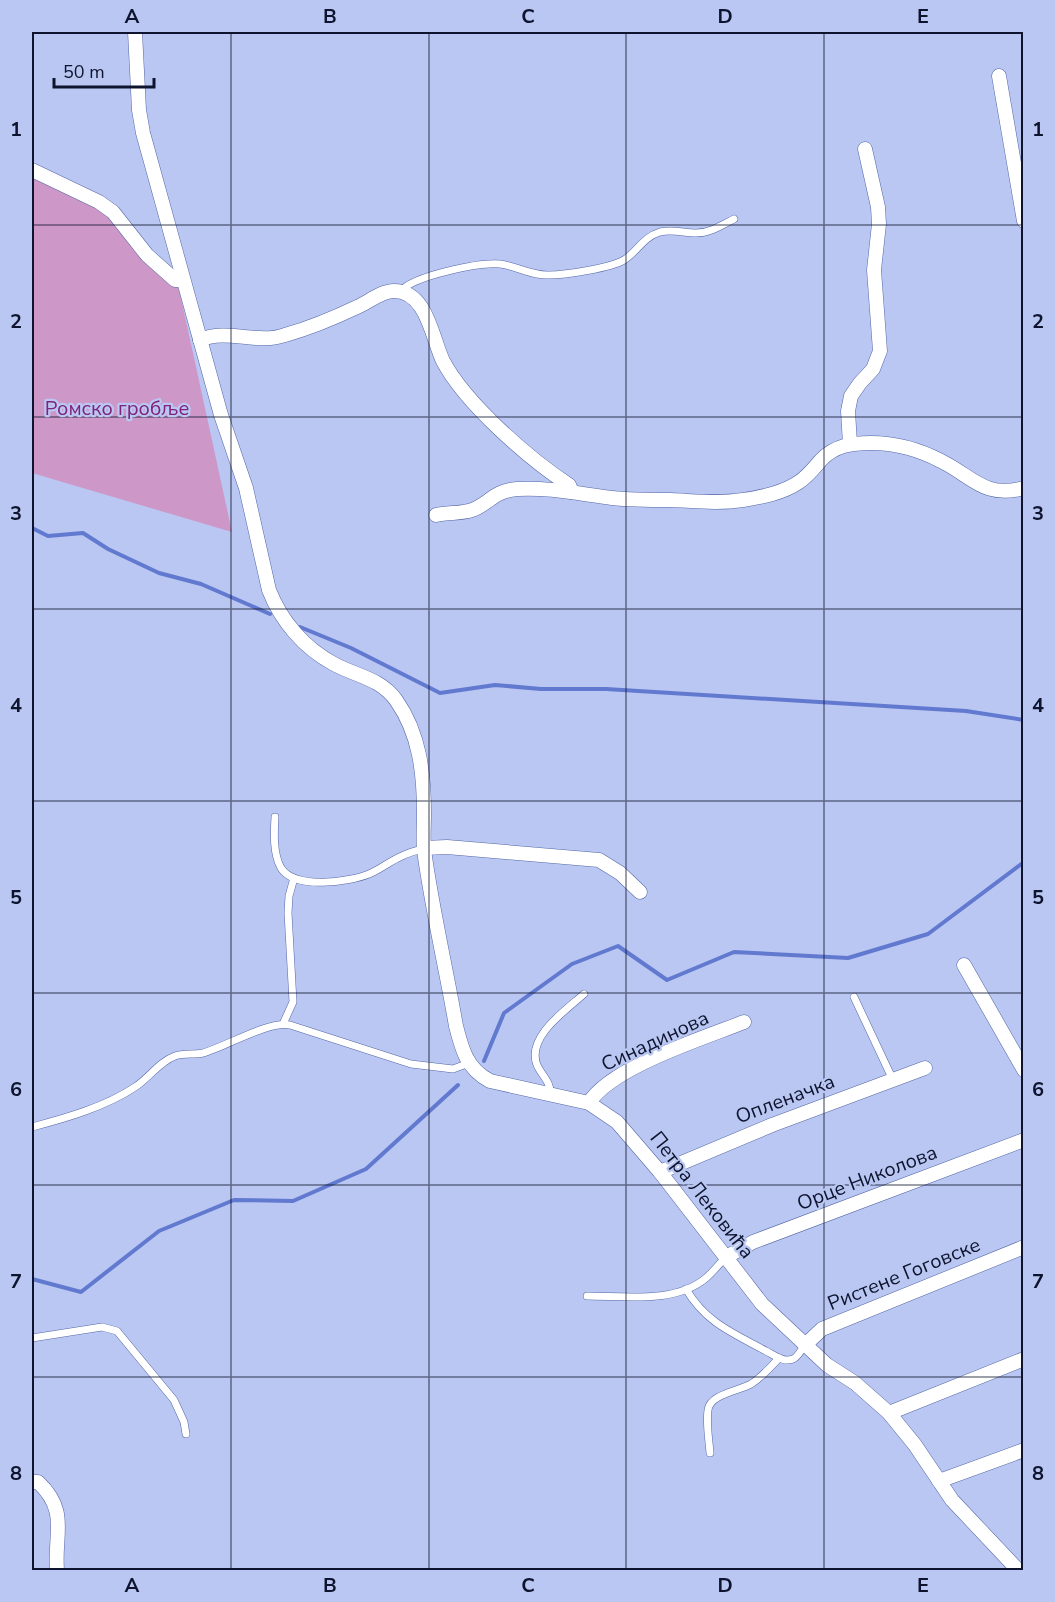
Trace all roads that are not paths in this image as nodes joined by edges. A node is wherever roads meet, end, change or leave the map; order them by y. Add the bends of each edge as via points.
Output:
1 (135, 32) edge
2 (999, 76) dead end
3 (865, 149) dead end
4 (32, 170) edge
5 (734, 219) dead end
6 (1023, 221) edge
7 (183, 280) junction
8 (401, 291) junction
9 (200, 340) junction
10 (850, 444) junction
11 (1023, 488) edge
12 (572, 492) junction
13 (436, 515) dead end
14 (274, 817) dead end
15 (424, 848) junction
16 (294, 878) junction
17 (640, 892) dead end
18 (964, 965) dead end
19 (584, 994) dead end
20 (854, 997) dead end
21 (744, 1022) dead end
22 (284, 1024) junction
23 (469, 1063) junction
24 (925, 1068) dead end
25 (1023, 1070) edge
26 (893, 1080) junction
27 (550, 1095) junction
28 (589, 1103) junction
29 (32, 1127) edge
30 (1023, 1140) edge
31 (660, 1172) junction
32 (1023, 1247) edge
33 (726, 1257) junction
34 (686, 1289) junction
35 (587, 1296) dead end
36 (32, 1338) edge
37 (805, 1345) junction
38 (779, 1358) junction
39 (1023, 1359) edge
40 (889, 1413) junction
41 (186, 1434) dead end
42 (1023, 1450) edge
43 (710, 1453) dead end
44 (939, 1481) junction
45 (32, 1482) edge
46 (57, 1570) edge
47 (1018, 1570) edge

1 - 7 street via 143,133
2 - 6 street
3 - 10 street via 878,207 874,270 880,351 873,369 850,396
4 - 7 street via 99,202 147,255 175,280
5 - 8 lane via 705,232 653,235 623,261 607,266 548,276 509,265 488,264 445,272
7 - 9 street
8 - 9 street via 387,292 278,338 224,334
8 - 12 street via 418,302 443,360 461,388 528,454 569,485
9 - 15 street via 246,488 274,603 309,646 334,664 384,687 396,700 419,748
10 - 11 street via 891,445 917,451 991,490
10 - 12 street via 828,454 790,487 752,499 711,503
12 - 13 street via 509,490 473,510
14 - 16 lane via 280,867
15 - 16 lane via 357,878 330,882
15 - 17 street via 598,860
15 - 23 street via 456,1026
16 - 22 lane via 288,913 293,1002
18 - 25 street
19 - 27 lane via 546,1029 537,1044 536,1063 549,1084
20 - 26 lane
21 - 28 street, Синадинова via 649,1061 608,1083
22 - 23 lane via 411,1064 453,1069
22 - 29 lane via 200,1053 176,1056 116,1097
23 - 27 street, Петра Лековића via 490,1081
24 - 26 street, Опленачка
26 - 31 street, Опленачка
27 - 28 street, Петра Лековића
28 - 31 street, Петра Лековића via 617,1122
30 - 33 street, Орце Николова via 753,1242
31 - 33 street, Петра Лековића
32 - 37 street, Ристене Гоговске via 822,1329
33 - 34 lane via 705,1279
33 - 37 street, Петра Лековића via 762,1304
34 - 35 lane via 650,1296
34 - 38 lane via 718,1325
36 - 41 lane via 102,1327 117,1331 174,1400
37 - 38 lane via 795,1358
37 - 40 street, Петра Лековића
38 - 43 lane via 748,1385 711,1403
39 - 40 street
40 - 44 street, Петра Лековића
42 - 44 street
44 - 47 street, Петра Лековића
45 - 46 street via 47,1490 59,1515

